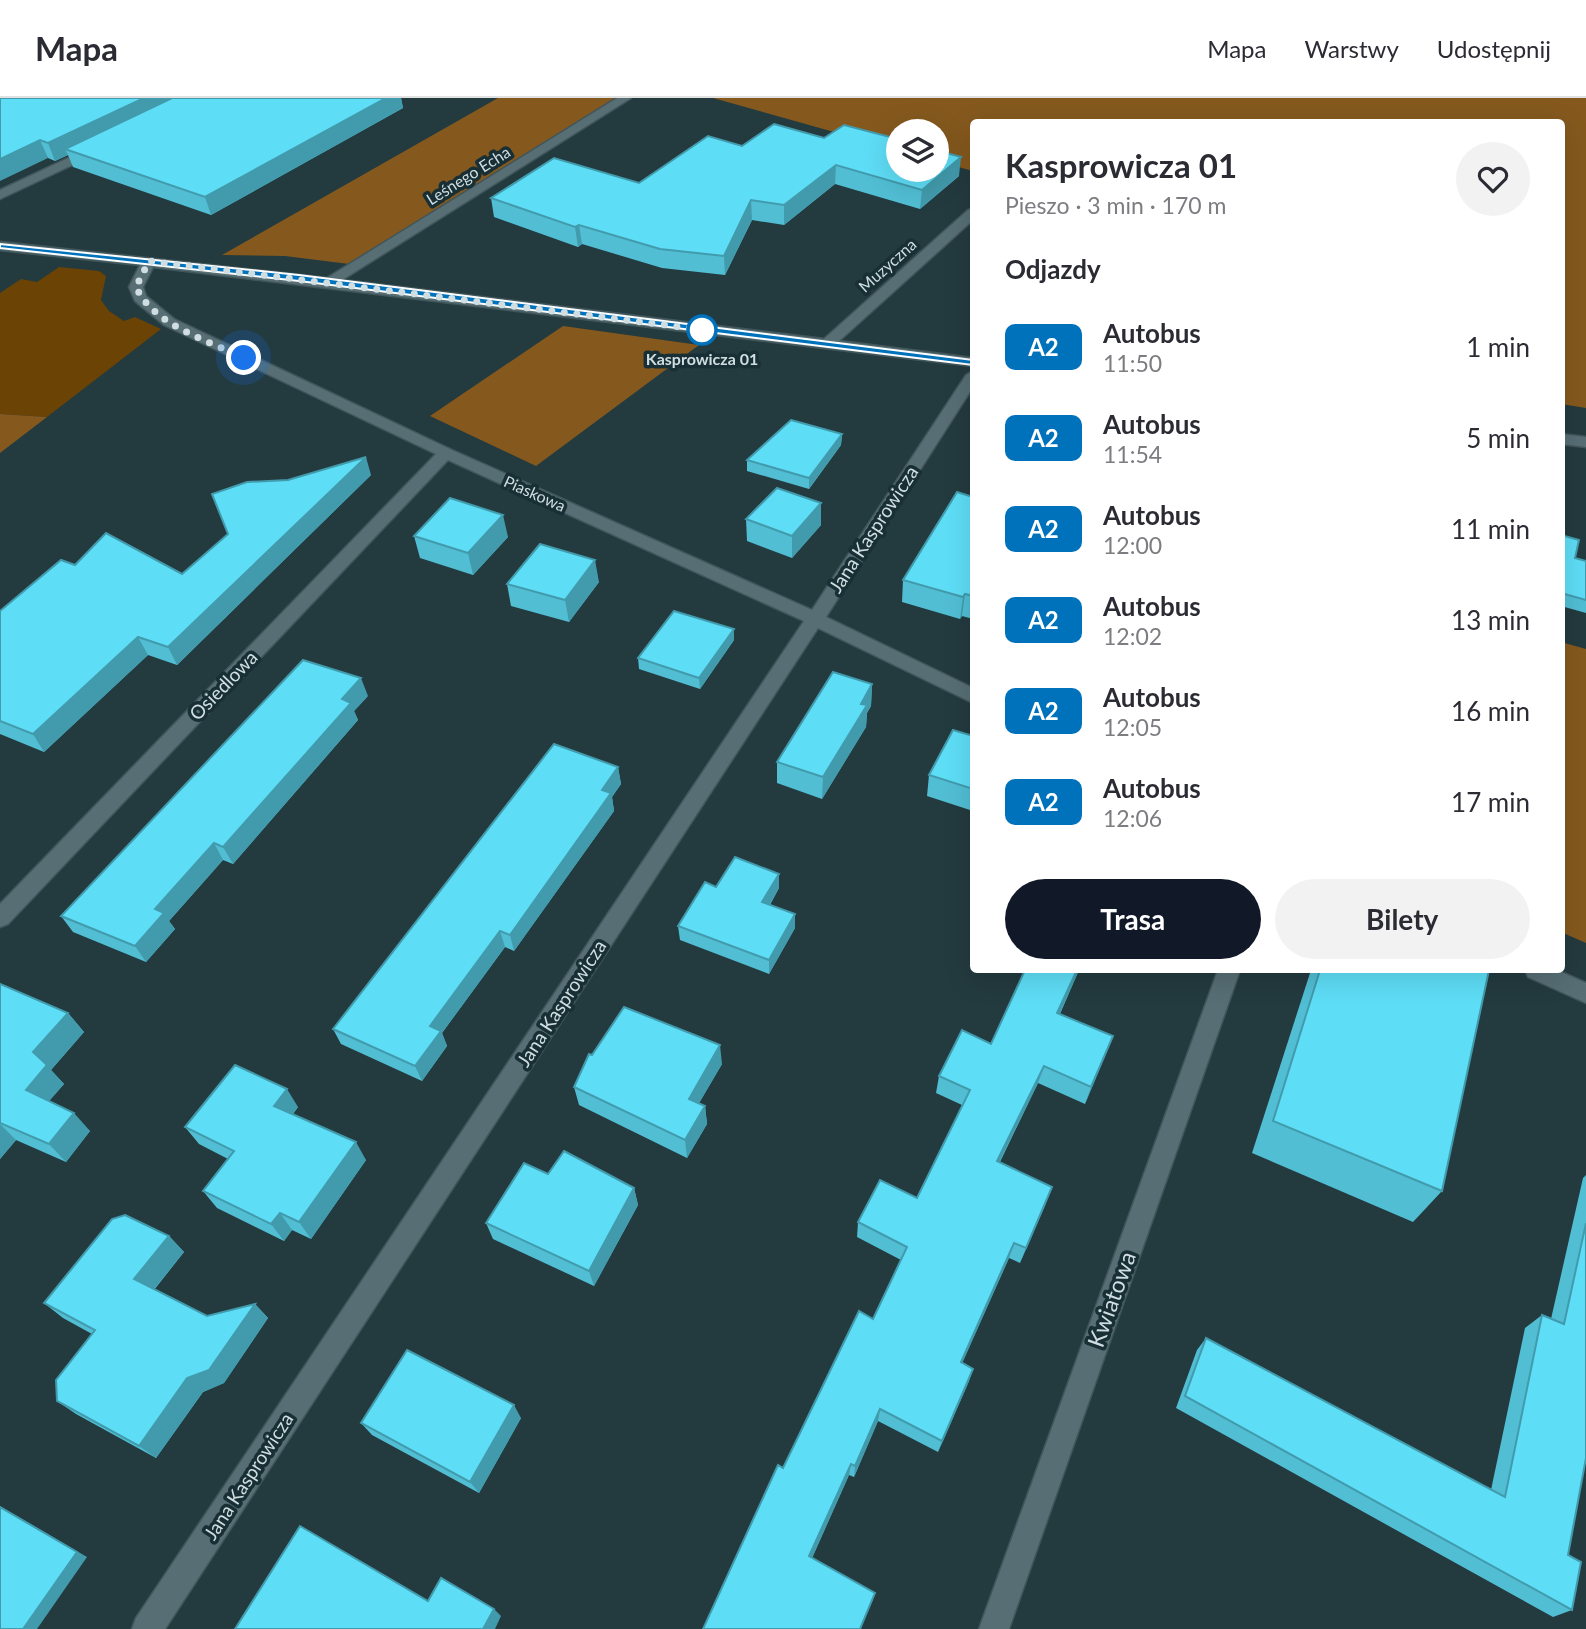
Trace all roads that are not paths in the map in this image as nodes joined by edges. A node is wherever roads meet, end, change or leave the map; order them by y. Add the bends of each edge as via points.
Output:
1 (625, 98) edge
2 (113, 141) edge
3 (0, 195) edge
4 (970, 216) edge
5 (0, 246) edge
6 (149, 261) junction
7 (329, 282) junction
8 (826, 345) junction
9 (970, 362) edge
10 (970, 380) edge
11 (1565, 439) edge
12 (1586, 442) edge
13 (446, 453) junction
14 (815, 619) junction
15 (970, 695) edge
16 (0, 918) edge
17 (1228, 973) edge
18 (1543, 973) edge
19 (1586, 993) edge
20 (147, 1629) edge
21 (994, 1629) edge

1 - 7 street, Leśnego Echa
2 - 3 street
4 - 8 street, Muzyczna
5 - 6 street
6 - 7 street
6 - 13 street, Piaskowa via 136,287 140,298 169,322
7 - 8 street
8 - 9 street
10 - 14 street, Jana Kasprowicza
11 - 12 street
13 - 14 street, Piaskowa
13 - 16 street, Osiedlowa
14 - 15 street, Piaskowa
14 - 20 street, Jana Kasprowicza
17 - 21 street, Kwiatowa
18 - 19 street

